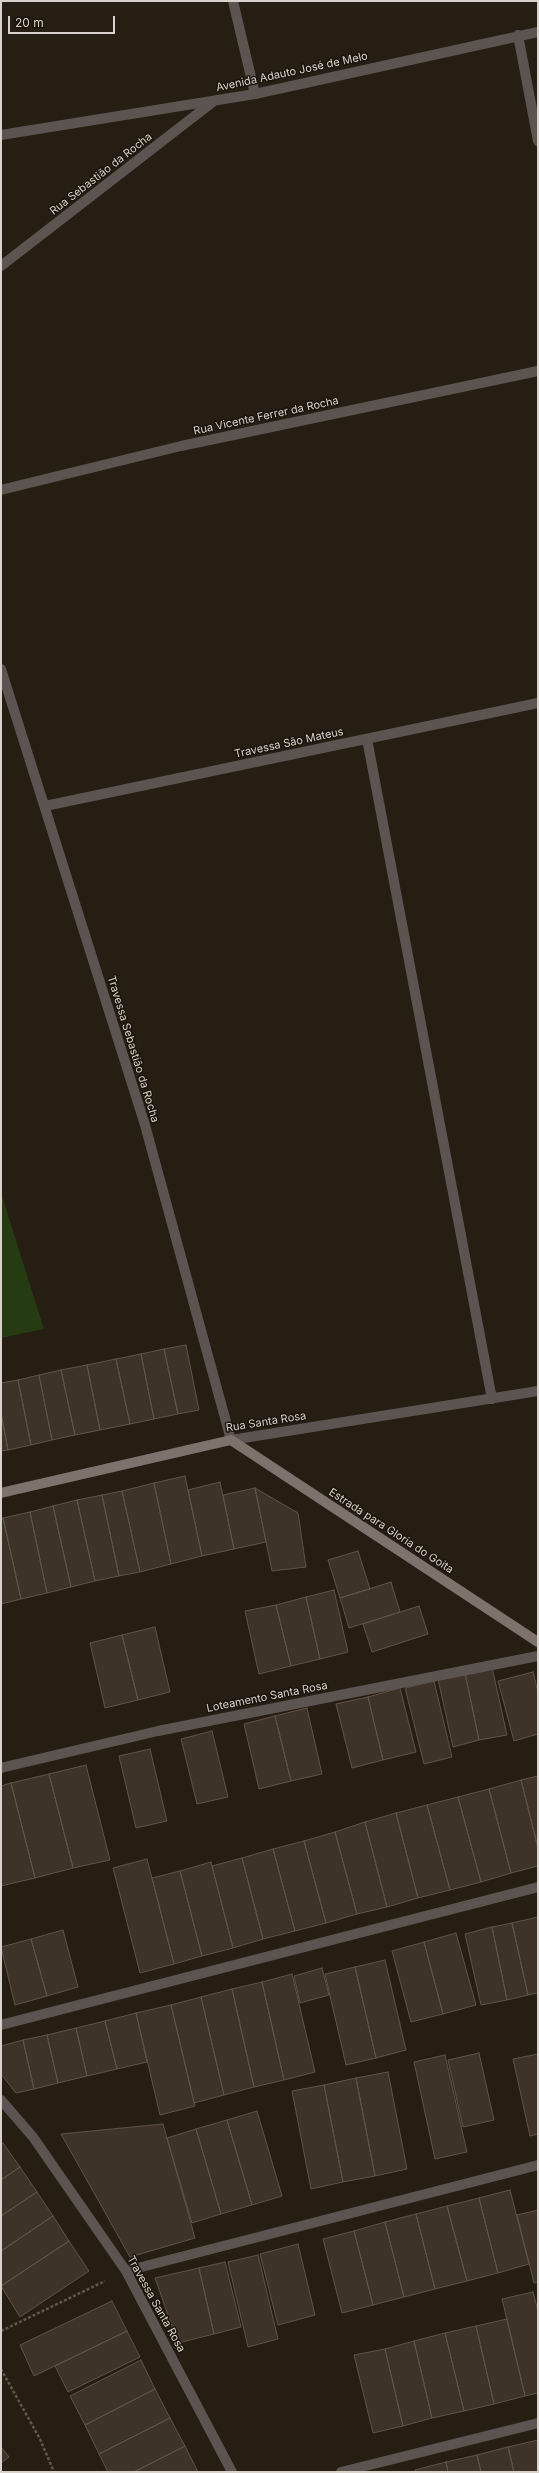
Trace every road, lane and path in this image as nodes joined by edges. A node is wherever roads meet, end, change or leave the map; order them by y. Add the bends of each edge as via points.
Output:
1 (233, 1) edge
2 (538, 32) edge
3 (518, 35) junction
4 (255, 94) junction
5 (215, 100) junction
6 (1, 135) edge
7 (538, 141) edge
8 (1, 266) edge
9 (538, 371) edge
10 (1, 490) edge
11 (1, 669) edge
12 (538, 703) edge
13 (367, 739) junction
14 (45, 806) junction
15 (538, 1391) edge
16 (492, 1399) junction
17 (231, 1440) junction
18 (1, 1493) edge
19 (538, 1642) edge
20 (538, 1656) edge
21 (1, 1768) edge
22 (538, 1887) edge
23 (1, 2024) edge
24 (1, 2100) edge
25 (538, 2165) edge
26 (126, 2271) junction
27 (1, 2331) edge
28 (1, 2369) edge
29 (538, 2423) edge
30 (54, 2472) edge
31 (232, 2472) edge
32 (341, 2472) edge

1 - 4 street
2 - 3 street, Avenida Adauto José de Melo
3 - 4 street, Avenida Adauto José de Melo
3 - 7 street
4 - 5 street, Avenida Adauto José de Melo
5 - 6 street, Avenida Adauto José de Melo
5 - 8 street, Rua Sebastião da Rocha
9 - 10 street, Rua Vicente Ferrer da Rocha via 181,446
11 - 14 street, Travessa Sebastião da Rocha
12 - 13 street, Travessa São Mateus
13 - 14 street, Travessa São Mateus
13 - 16 street
14 - 17 street, Travessa Sebastião da Rocha via 145,1125
15 - 16 street, Rua Santa Rosa
16 - 17 street, Rua Santa Rosa
17 - 18 main road, Rua Santa Rosa
17 - 19 main road, Estrada para Gloria do Goita
20 - 21 street, Loteamento Santa Rosa via 158,1731
22 - 23 street
24 - 26 street, Travessa Santa Rosa via 33,2137
25 - 26 street
26 - 27 path
26 - 31 street, Travessa Santa Rosa
28 - 30 path via 40,2439
29 - 32 street

